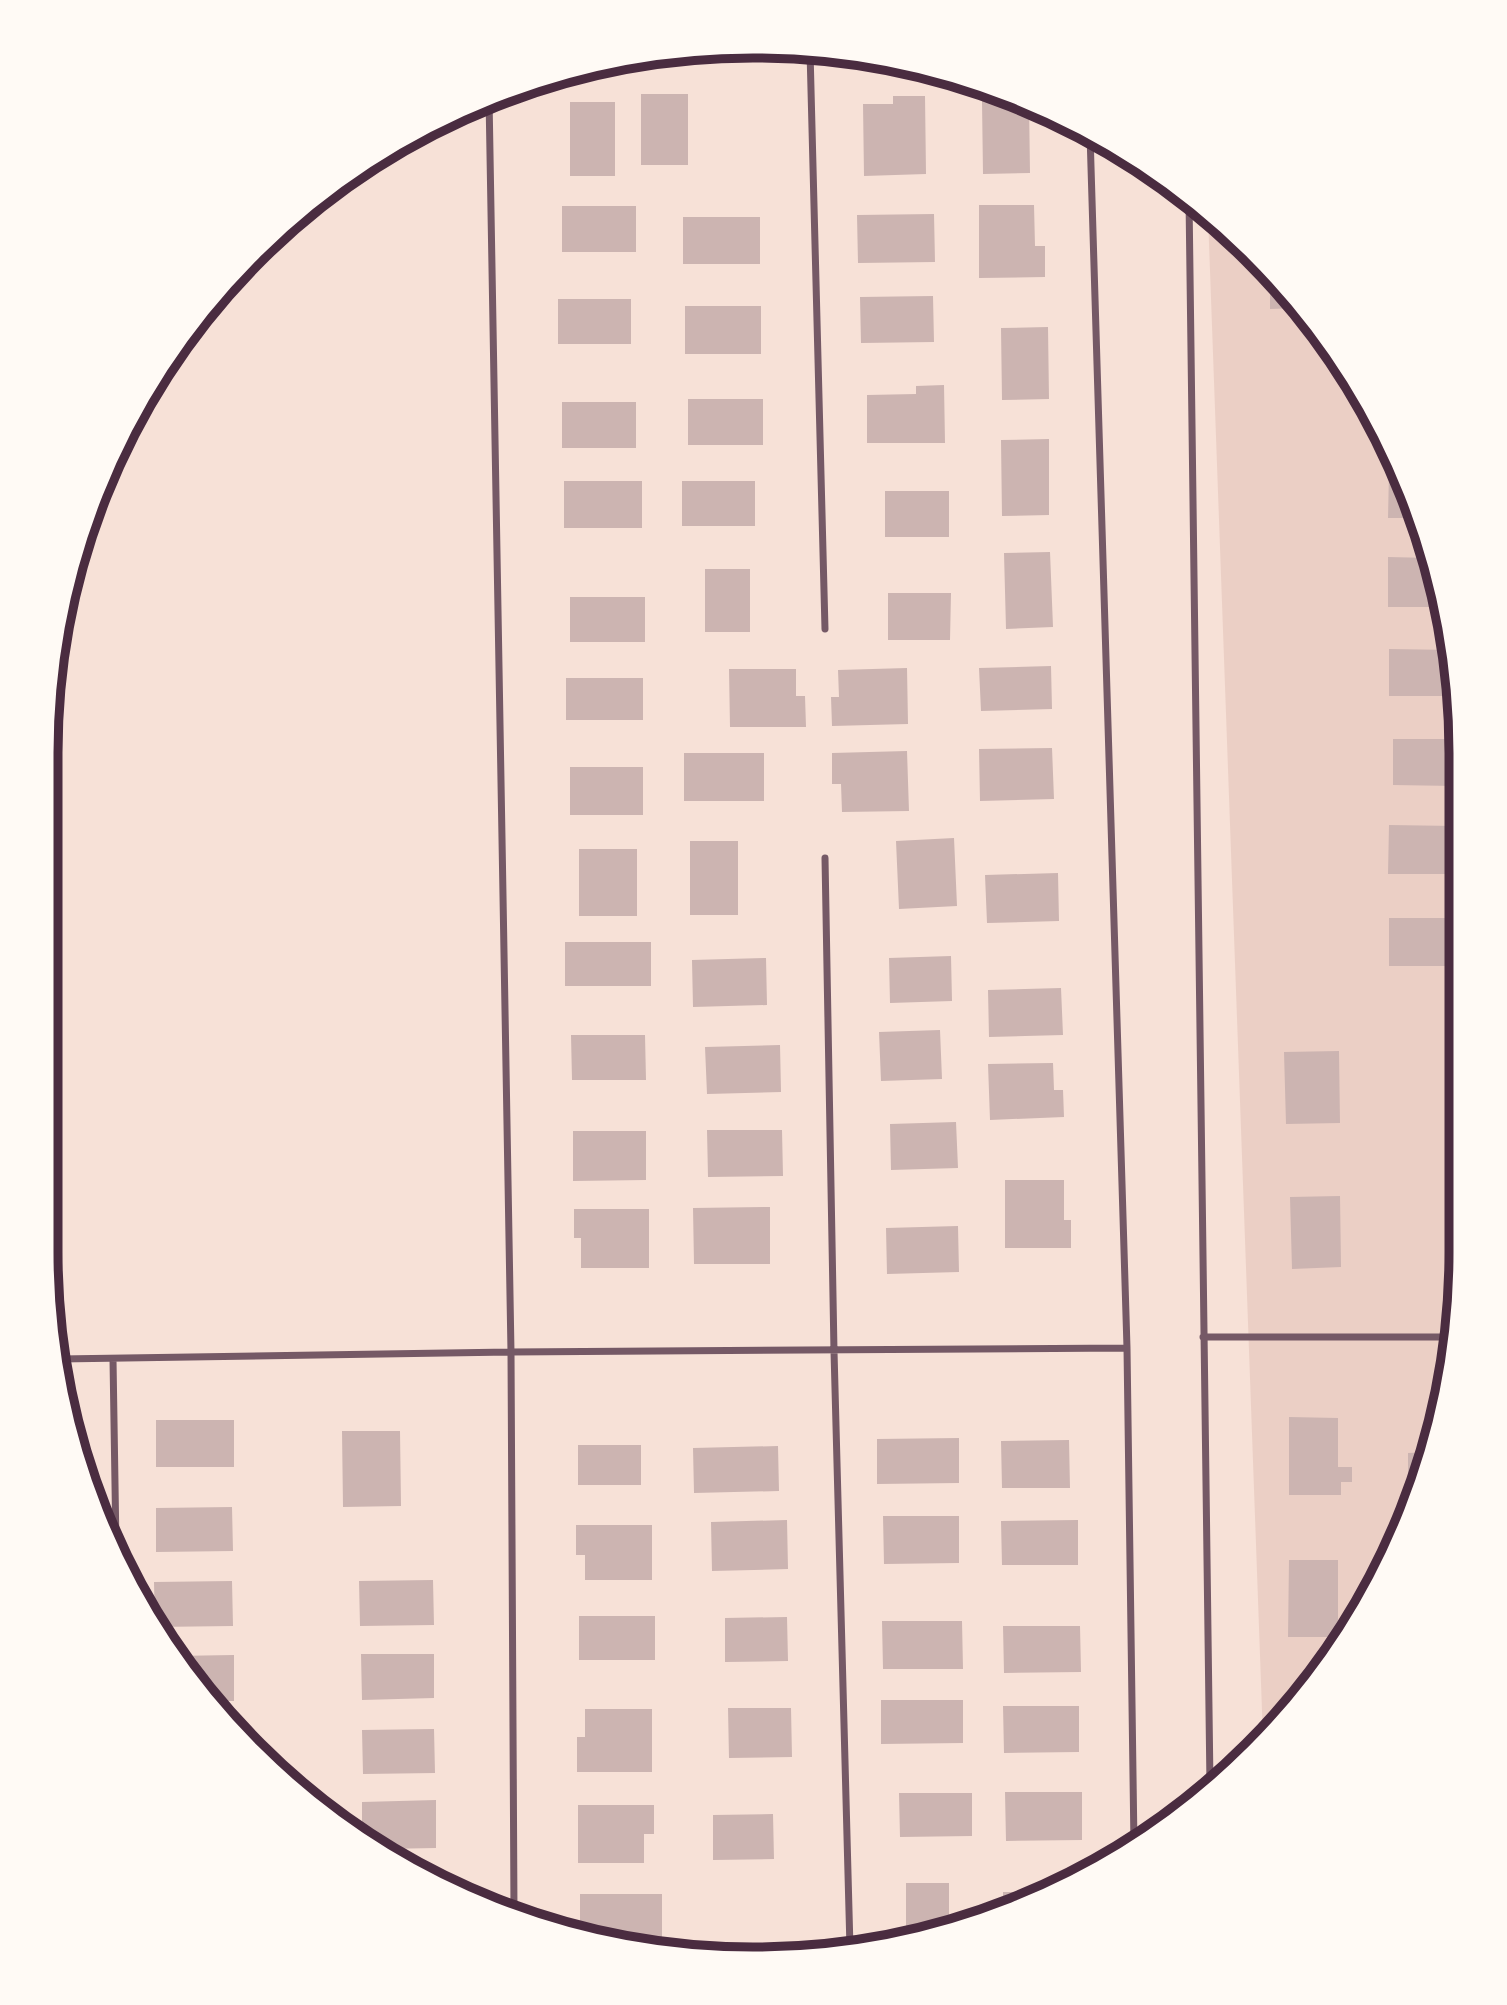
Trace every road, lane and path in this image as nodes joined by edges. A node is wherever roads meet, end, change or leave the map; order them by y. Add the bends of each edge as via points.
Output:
1 (810, 60) edge
2 (489, 110) edge
3 (1090, 145) edge
4 (1189, 212) edge
5 (825, 629) dead end
6 (825, 858) dead end
7 (1203, 1337) junction
8 (1444, 1337) edge
9 (1126, 1348) junction
10 (834, 1351) junction
11 (511, 1352) junction
12 (67, 1359) edge
13 (113, 1359) junction
14 (116, 1528) edge
15 (1210, 1777) edge
16 (1134, 1834) edge
17 (514, 1904) edge
18 (849, 1940) edge

1 - 5 street
2 - 11 street
3 - 9 street
4 - 7 street
6 - 10 street
7 - 8 street
7 - 15 street
9 - 10 street
9 - 16 street
10 - 11 street
10 - 18 street
11 - 13 street
11 - 17 street
12 - 13 street
13 - 14 street

